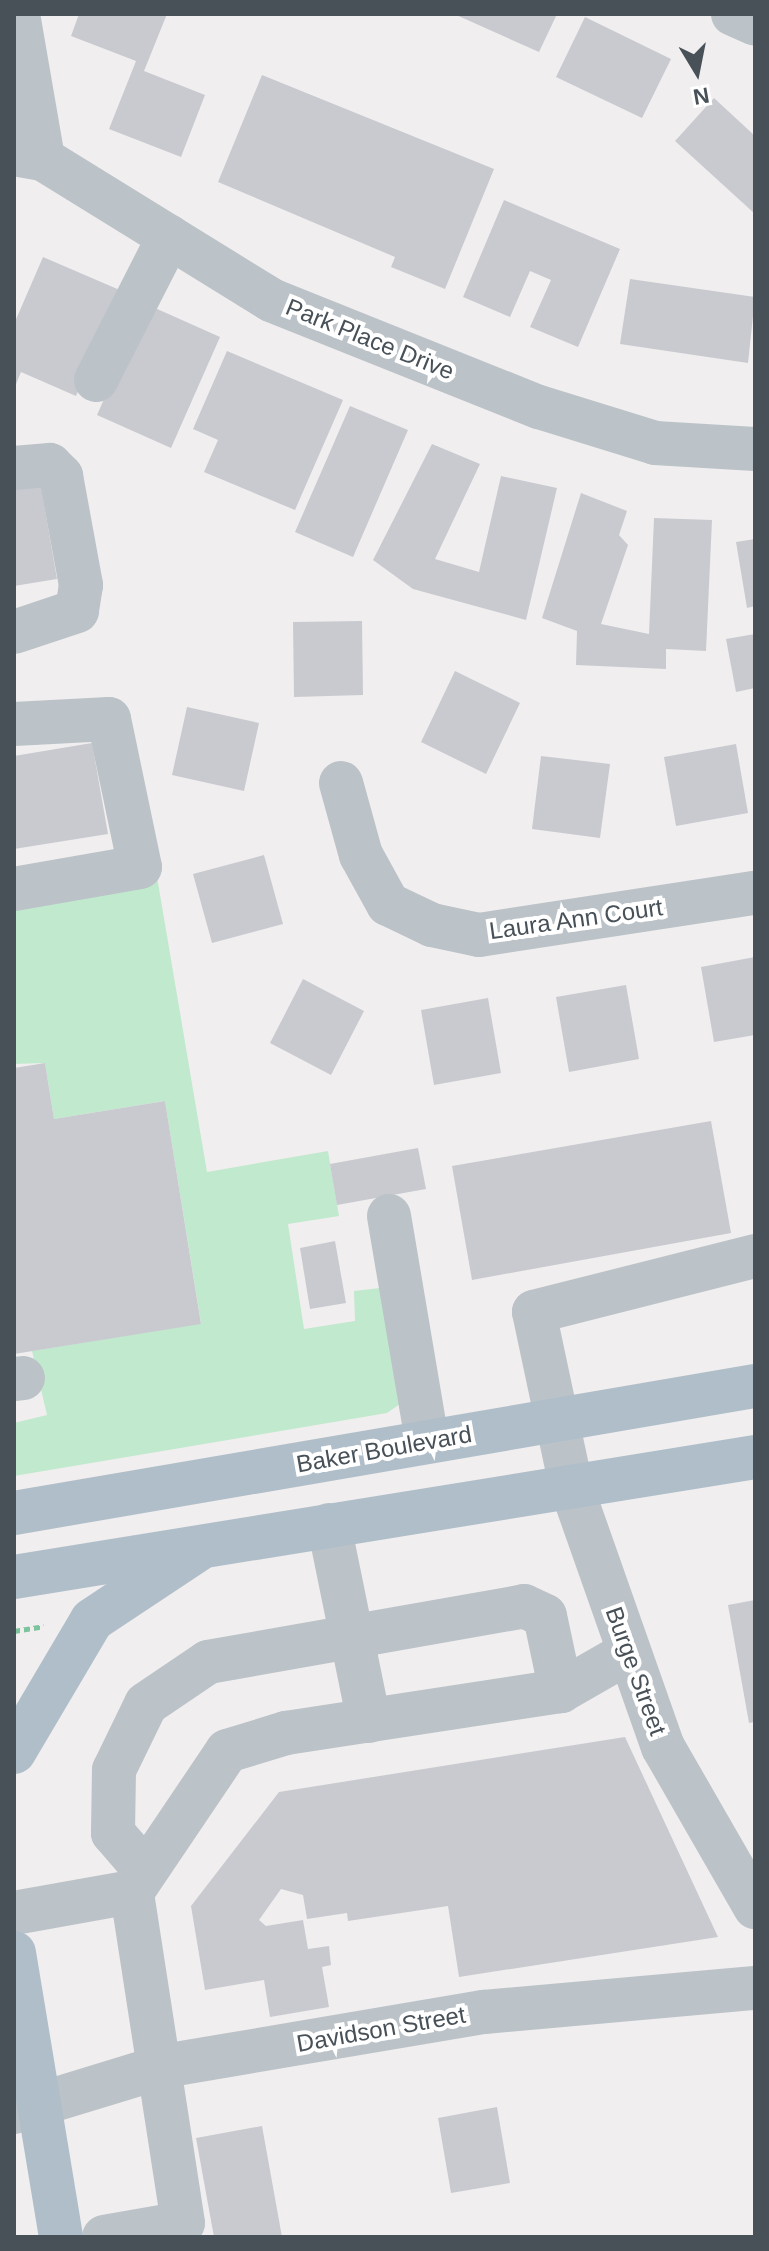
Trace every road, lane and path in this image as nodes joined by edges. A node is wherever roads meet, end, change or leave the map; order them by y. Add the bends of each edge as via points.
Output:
1 (18, 14) edge
2 (733, 14) edge
3 (755, 24) edge
4 (28, 156) edge
5 (169, 237) junction
6 (96, 380) dead end
7 (755, 449) edge
8 (14, 468) edge
9 (14, 632) edge
10 (14, 724) edge
11 (341, 783) dead end
12 (14, 889) edge
13 (755, 893) edge
14 (389, 1216) dead end
15 (755, 1256) edge
16 (755, 1386) edge
17 (559, 1417) junction
18 (427, 1441) junction
19 (755, 1457) edge
20 (571, 1486) junction
21 (14, 1513) edge
22 (329, 1525) junction
23 (206, 1545) junction
24 (14, 1577) edge
25 (52, 1623) dead end
26 (14, 1631) edge
27 (351, 1634) junction
28 (629, 1652) junction
29 (561, 1691) junction
30 (369, 1721) junction
31 (14, 1752) edge
32 (138, 1881) junction
33 (755, 1907) edge
34 (14, 1913) edge
35 (14, 1953) edge
36 (755, 1988) edge
37 (164, 2066) junction
38 (26, 2106) edge
39 (61, 2237) edge
40 (104, 2237) edge

1 - 4 street
2 - 3 street
4 - 5 street, Park Place Drive
5 - 6 street
5 - 7 street, Park Place Drive via 271,300 539,407 655,443
8 - 9 street via 50,465 61,476 81,585 77,611
10 - 12 street via 109,719 140,867
11 - 13 street, Laura Ann Court via 361,855 388,904 432,925 479,935
14 - 18 street
15 - 17 street, Burge Street via 534,1312
16 - 17 main road, Baker Boulevard
17 - 18 main road, Baker Boulevard
17 - 20 street, Burge Street
18 - 21 main road, Baker Boulevard
19 - 20 main road
20 - 22 main road
20 - 28 street, Burge Street
22 - 23 main road
22 - 27 street
23 - 24 main road
23 - 31 main road via 92,1620
25 - 26 path
27 - 29 street via 524,1606 545,1616
27 - 30 street
27 - 32 street via 208,1662 146,1704 114,1770 113,1833
28 - 29 street
28 - 33 street, Burge Street via 663,1747
29 - 30 street
30 - 32 street via 227,1751
32 - 34 street
32 - 37 street
35 - 38 main road
36 - 37 street, Davidson Street via 484,2012
37 - 38 street, Davidson Street
37 - 40 street via 183,2223
38 - 39 main road

